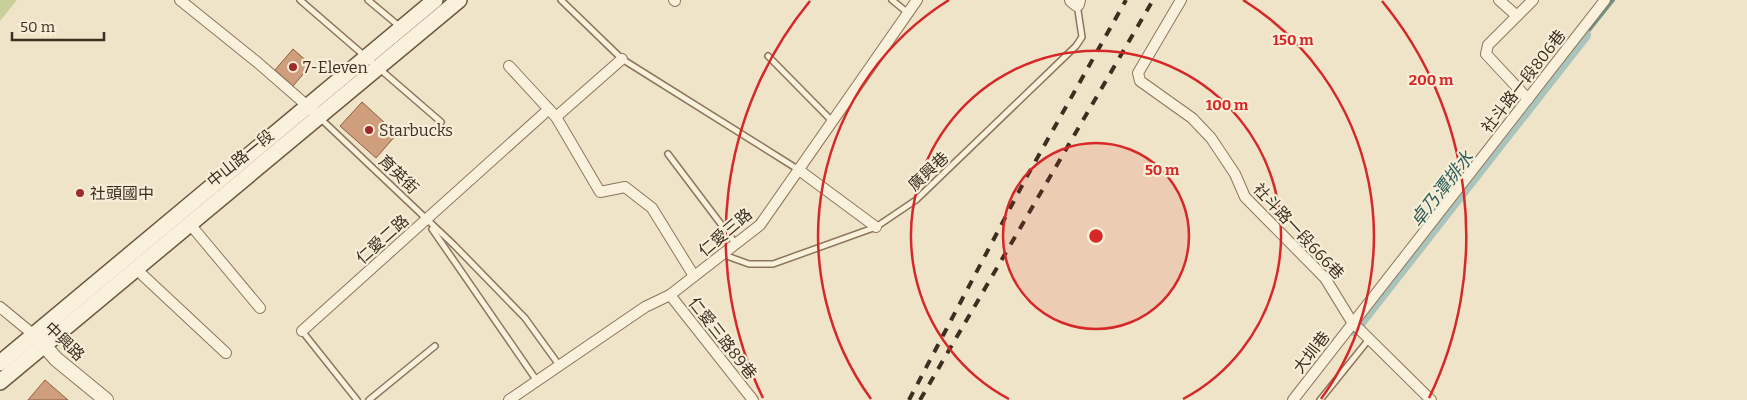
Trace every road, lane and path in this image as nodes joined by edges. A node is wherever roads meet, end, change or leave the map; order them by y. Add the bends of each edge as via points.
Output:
1 (180, 0) edge
2 (300, 0) edge
3 (368, 0) edge
4 (435, 0) edge
5 (459, 0) edge
6 (561, 0) edge
7 (892, 0) edge
8 (917, 0) edge
9 (1180, 0) edge
10 (1499, 0) edge
11 (1533, 0) edge
12 (1605, 0) edge
13 (1076, 1) edge
14 (908, 13) junction
15 (1517, 16) junction
16 (402, 28) junction
17 (768, 56) dead end
18 (622, 59) junction
19 (372, 63) junction
20 (508, 66) dead end
21 (1528, 99) junction
22 (313, 112) junction
23 (552, 113) junction
24 (441, 122) dead end
25 (832, 122) junction
26 (668, 154) dead end
27 (799, 170) junction
28 (426, 220) junction
29 (189, 223) junction
30 (876, 227) junction
31 (736, 245) junction
32 (724, 255) junction
33 (135, 268) junction
34 (694, 276) junction
35 (670, 295) junction
36 (0, 307) edge
37 (260, 308) dead end
38 (1353, 323) junction
39 (302, 331) joint
40 (1367, 335) junction
41 (39, 340) junction
42 (435, 346) dead end
43 (226, 353) dead end
44 (0, 363) edge
45 (559, 365) junction
46 (537, 381) junction
47 (0, 382) edge
48 (106, 400) edge
49 (357, 400) edge
50 (369, 400) edge
51 (509, 400) edge
52 (753, 400) edge
53 (1292, 400) edge
54 (1320, 400) edge
55 (1431, 400) edge

1 - 22 street, 育英街
2 - 19 lane
3 - 16 lane
4 - 16 main road, 中山路一段
5 - 19 main road, 中山路一段
6 - 18 lane
7 - 14 lane
8 - 14 street, 仁愛三路
9 - 38 street, 社斗路一段666巷 via 1138,73 1140,82 1192,118 1211,138 1245,197 1325,278
10 - 15 street
11 - 15 street
12 - 21 street, 社斗路一段806巷
13 - 30 lane, 廣興巷 via 1082,37 1076,46 916,200
14 - 25 street, 仁愛三路
15 - 21 street via 1488,46 1486,54
16 - 19 main road, 中山路一段
17 - 25 lane
18 - 23 street, 仁愛二路
18 - 27 lane
19 - 22 main road, 中山路一段
19 - 24 lane
20 - 23 street
21 - 38 street, 社斗路一段806巷
22 - 28 lane, 育英街
22 - 29 main road, 中山路一段
22 - 41 main road, 中山路一段
23 - 28 street, 仁愛二路
23 - 34 street via 600,192 625,187 652,208
25 - 27 street, 仁愛三路
26 - 31 lane
27 - 30 street
27 - 31 street, 仁愛三路 via 760,225
28 - 39 street, 仁愛二路
28 - 45 lane, 育英街 via 525,318
28 - 46 lane
29 - 33 main road, 中山路一段
29 - 37 street
30 - 32 lane, 廣興巷 via 773,264 749,264
31 - 32 street, 仁愛三路
32 - 34 street, 仁愛三路
33 - 41 main road, 中山路一段
33 - 43 street
34 - 35 street, 仁愛三路
35 - 45 street, 仁愛三路 via 645,307
35 - 52 street, 仁愛三路89巷
36 - 41 street, 中興路
38 - 40 street, 社斗路一段666巷
38 - 53 street, 大圳巷
39 - 49 lane
40 - 54 lane
40 - 55 street
41 - 44 main road
41 - 47 main road
41 - 48 street, 中興路 via 56,359
42 - 50 lane
45 - 46 street, 仁愛三路
46 - 51 street, 仁愛三路

